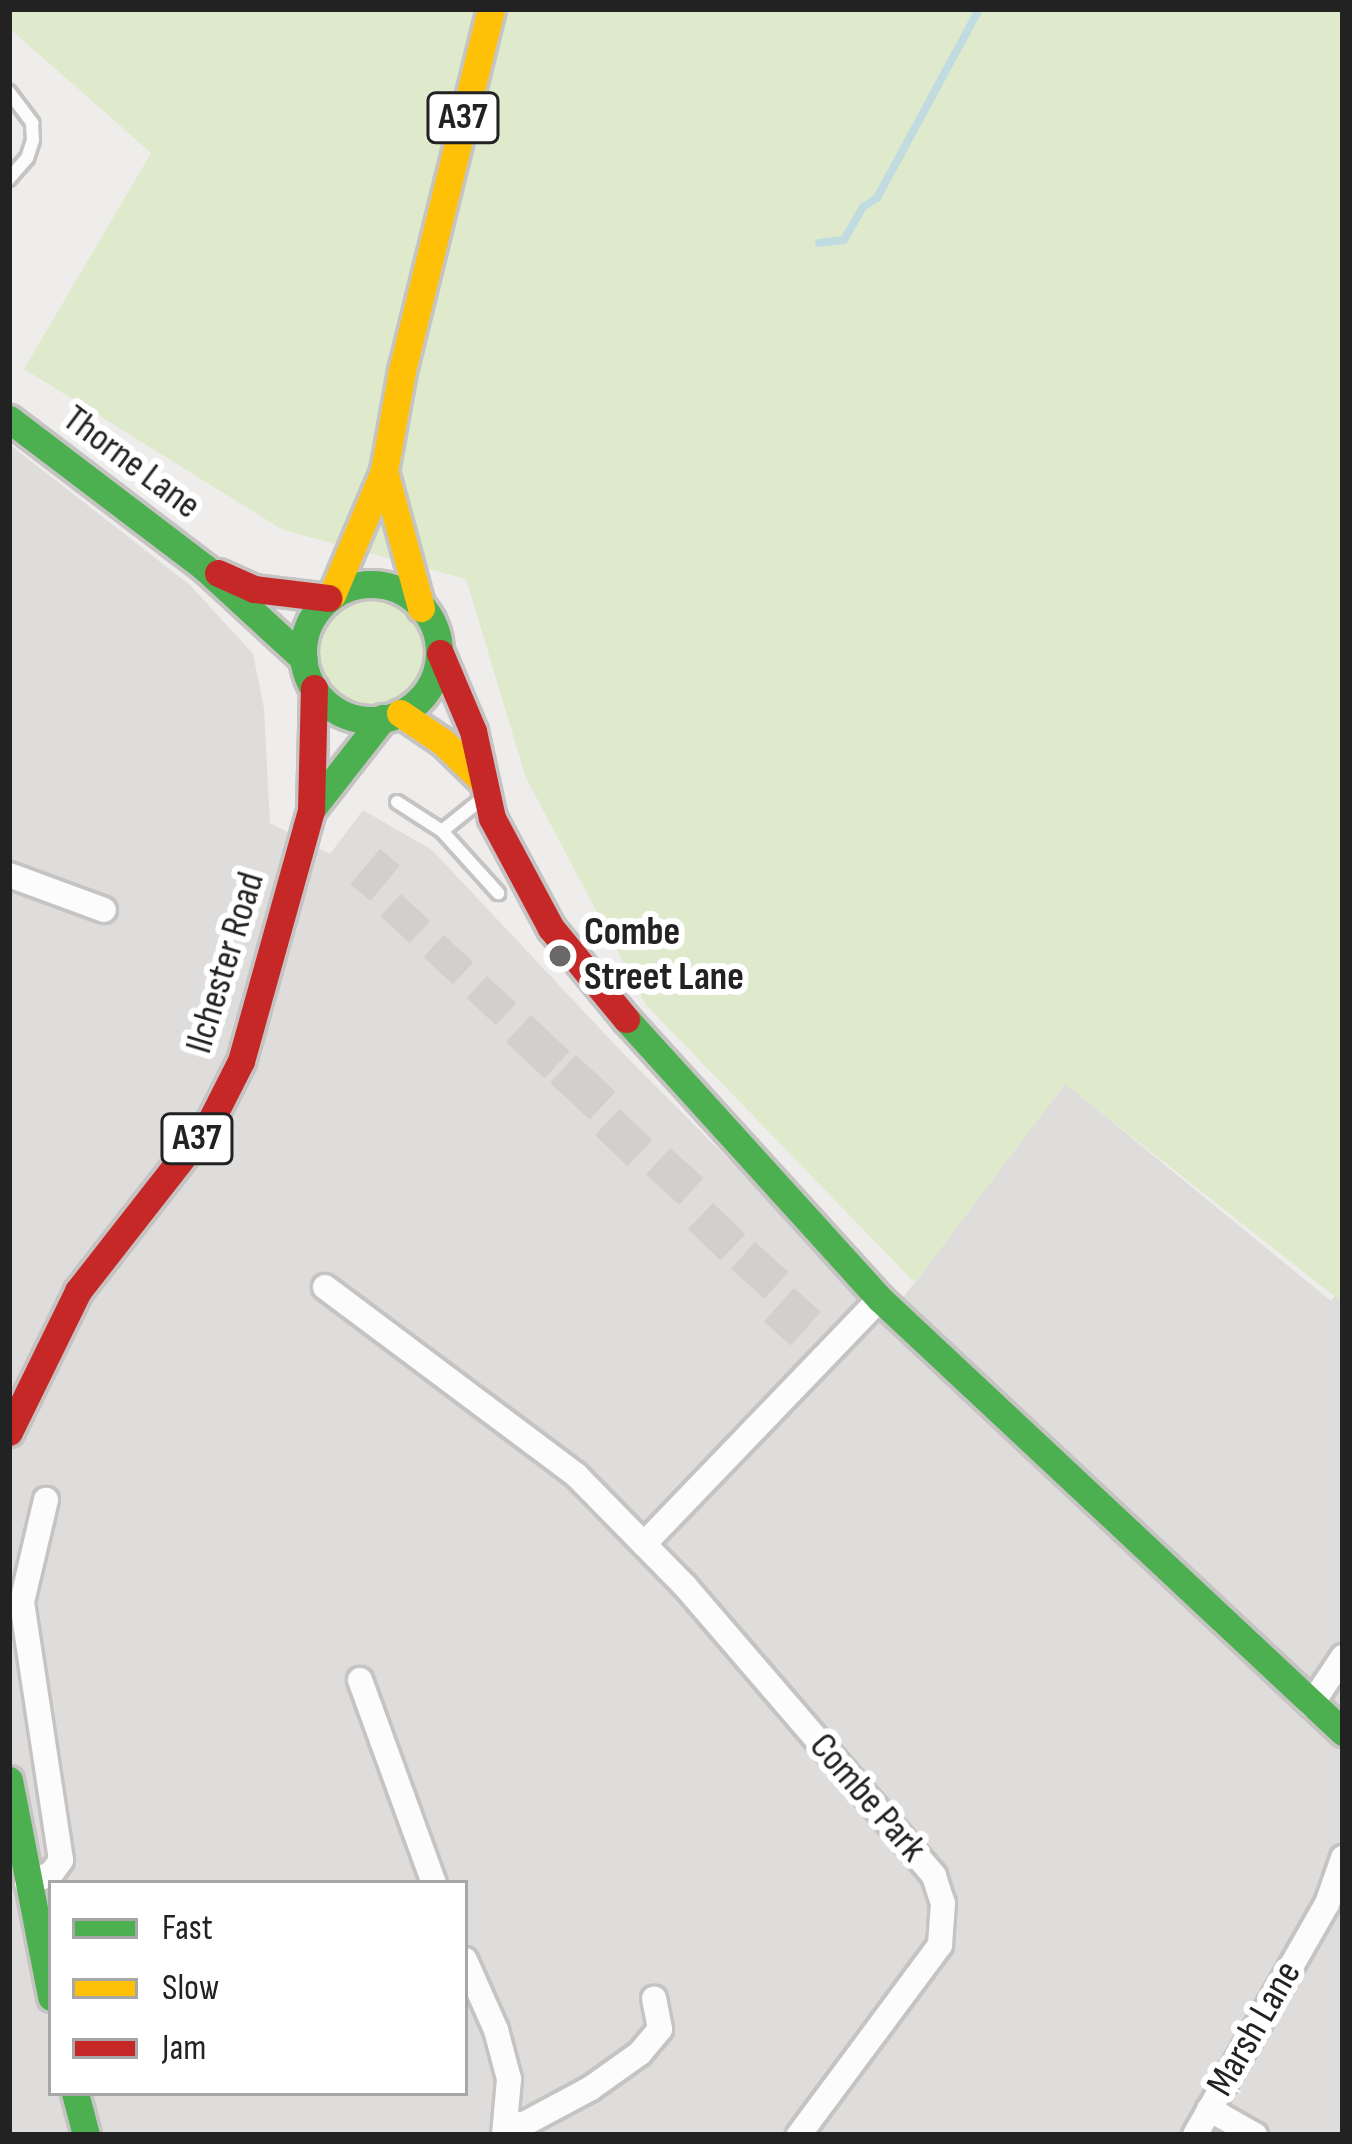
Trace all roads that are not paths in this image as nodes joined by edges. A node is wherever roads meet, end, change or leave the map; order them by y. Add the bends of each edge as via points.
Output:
1 (491, 9) edge
2 (9, 92) edge
3 (9, 179) edge
4 (9, 418) edge
5 (384, 471) junction
6 (206, 568) junction
7 (330, 596) junction
8 (421, 608) junction
9 (440, 653) junction
10 (304, 659) junction
11 (314, 688) junction
12 (392, 716) junction
13 (486, 787) junction
14 (397, 802) dead end
15 (310, 810) junction
16 (442, 831) junction
17 (9, 874) edge
18 (498, 893) dead end
19 (104, 910) dead end
20 (325, 1287) dead end
21 (880, 1299) junction
22 (9, 1432) edge
23 (46, 1500) dead end
24 (644, 1544) junction
25 (1343, 1657) edge
26 (360, 1680) dead end
27 (1311, 1705) junction
28 (1343, 1732) edge
29 (9, 1780) edge
30 (1343, 1858) edge
31 (433, 1880) edge
32 (28, 1883) junction
33 (468, 1967) edge
34 (48, 1982) edge
35 (654, 1999) dead end
36 (76, 2096) edge
37 (1209, 2109) junction
38 (506, 2130) edge
39 (86, 2135) edge
40 (799, 2135) edge
41 (1195, 2135) edge
42 (1256, 2135) edge

1 - 5 main road, A37
2 - 3 lane via 32,124 33,140
4 - 6 main road, Thorne Lane
5 - 7 main road, A37
5 - 8 main road, A37
6 - 7 main road, Thorne Lane via 254,589
6 - 10 main road, Thorne Lane
7 - 8 main road via 372,584
7 - 10 main road, A37 via 306,630
8 - 9 main road, A37
9 - 12 main road, A37 via 432,684
9 - 13 main road via 473,730
10 - 11 main road, A37
11 - 12 main road via 339,713
11 - 15 main road, Ilchester Road / A37
12 - 13 main road via 442,742
12 - 15 main road, Ilchester Road / A37
13 - 16 lane
13 - 21 main road via 492,818 526,886 581,970
14 - 16 lane
15 - 22 main road, Ilchester Road / A37 via 257,1014 222,1103 78,1291
16 - 18 lane
17 - 19 street
20 - 24 street, Combe Park via 576,1475
21 - 24 street
21 - 27 main road
23 - 32 street via 22,1602 62,1860
24 - 40 street, Combe Park via 934,1876 943,1903 940,1945
25 - 27 street
26 - 31 street
27 - 28 main road
29 - 32 main road
30 - 37 street, Marsh Lane via 1327,1904
32 - 34 main road
33 - 38 street via 509,2079
35 - 38 street via 660,2030 640,2054 591,2089
36 - 39 main road
37 - 41 street, Marsh Lane
37 - 42 street

